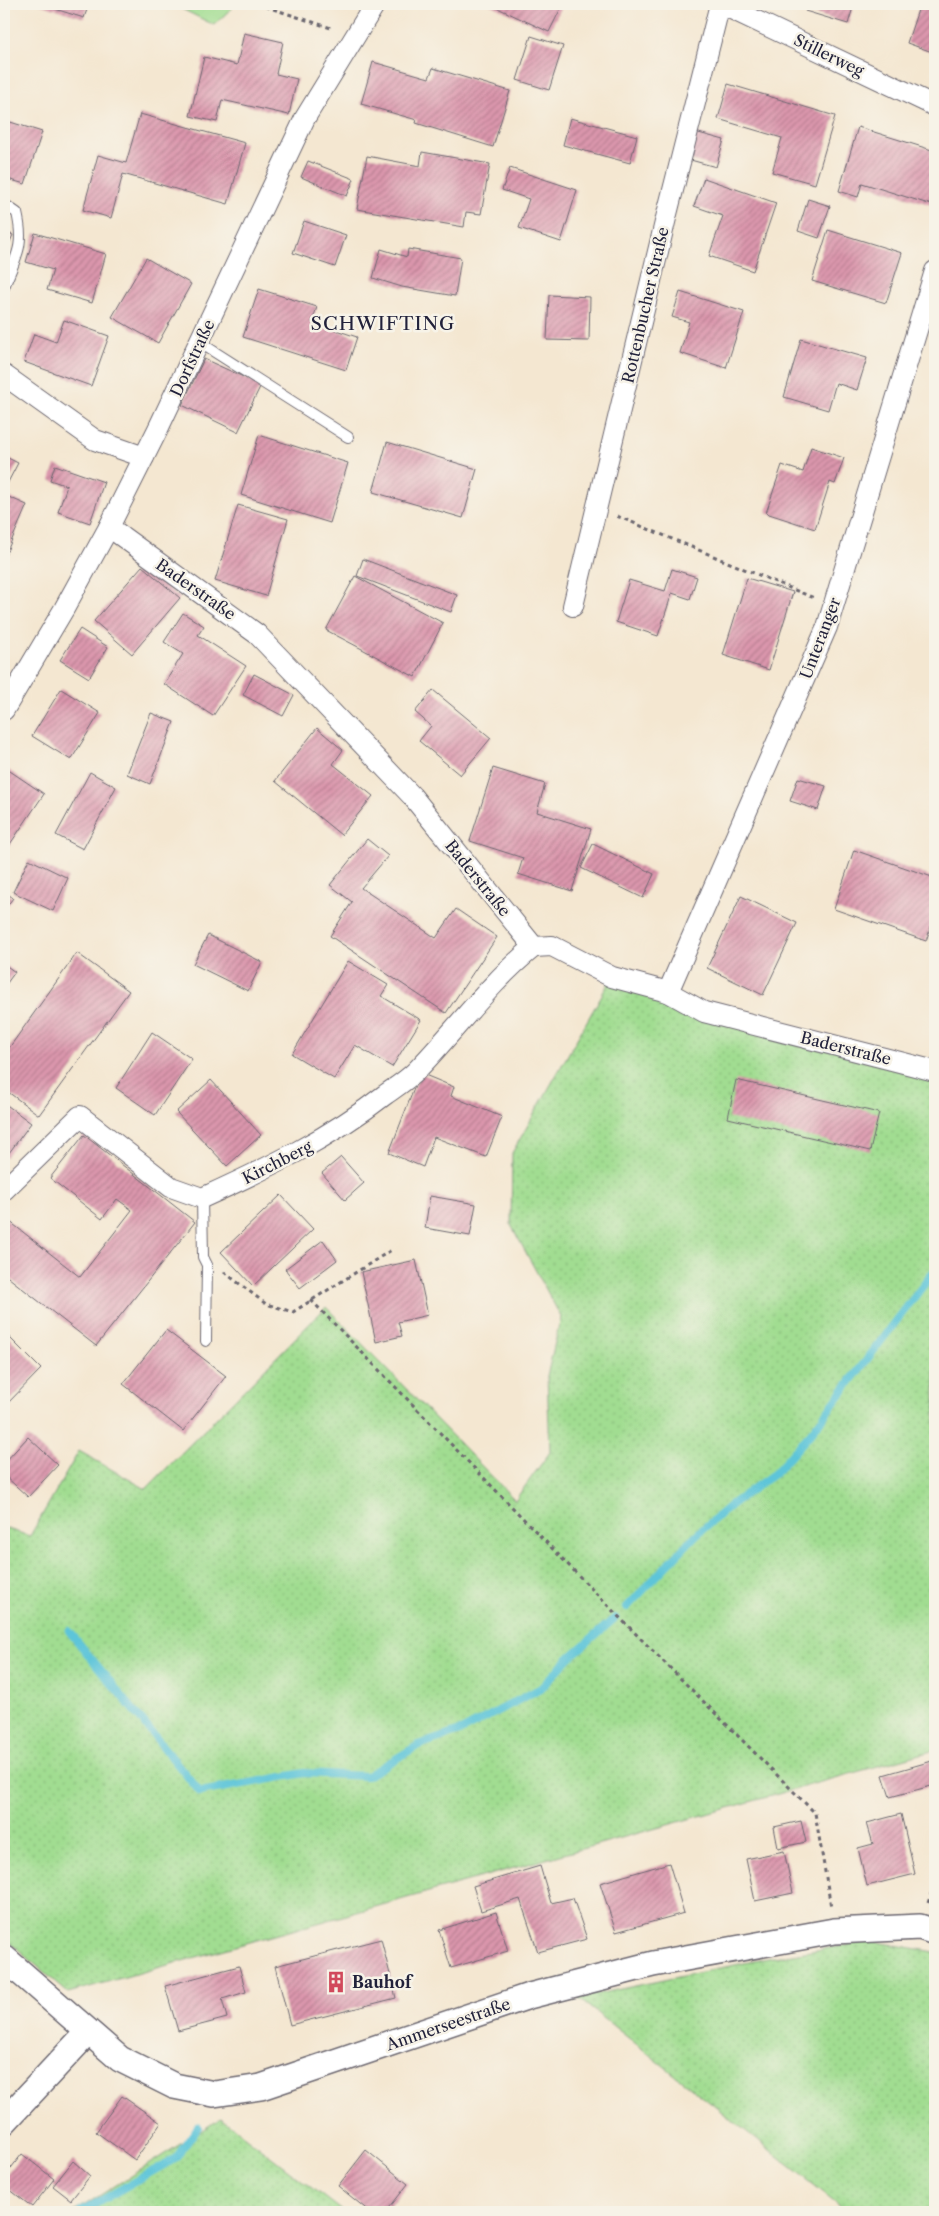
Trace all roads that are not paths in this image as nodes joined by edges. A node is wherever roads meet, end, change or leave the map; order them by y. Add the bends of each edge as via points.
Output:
1 (375, 4) edge
2 (729, 5) edge
3 (935, 106) edge
4 (4, 204) edge
5 (935, 271) edge
6 (4, 287) edge
7 (199, 342) junction
8 (4, 374) edge
9 (348, 438) dead end
10 (144, 457) junction
11 (109, 528) junction
12 (573, 606) dead end
13 (4, 710) edge
14 (534, 947) junction
15 (668, 992) junction
16 (935, 1071) edge
17 (4, 1190) edge
18 (202, 1198) junction
19 (206, 1341) dead end
20 (935, 1932) edge
21 (4, 1958) edge
22 (88, 2032) junction
23 (4, 2122) edge

1 - 7 street, Dorfstraße via 305,118
2 - 3 street, Stillerweg
2 - 12 street, Rottenbucher Straße via 666,218
4 - 6 lane via 17,213 21,231 21,243
5 - 15 street, Unteranger via 827,627
7 - 9 lane
7 - 10 street, Dorfstraße
8 - 10 street via 95,440
10 - 11 street, Dorfstraße
11 - 13 street, Dorfstraße
11 - 14 street, Baderstraße via 257,634 412,796
14 - 15 street, Baderstraße via 552,946 612,976
14 - 18 street, Kirchberg via 508,967 415,1072 372,1105 334,1132
15 - 16 street, Baderstraße via 704,1012
17 - 18 street via 80,1116 171,1187
18 - 19 lane via 207,1265
20 - 22 street, Ammerseestraße via 920,1927 834,1931 653,1964 529,1996 289,2079 223,2093 174,2086 120,2059
21 - 22 street, Ammerseestraße
22 - 23 street

